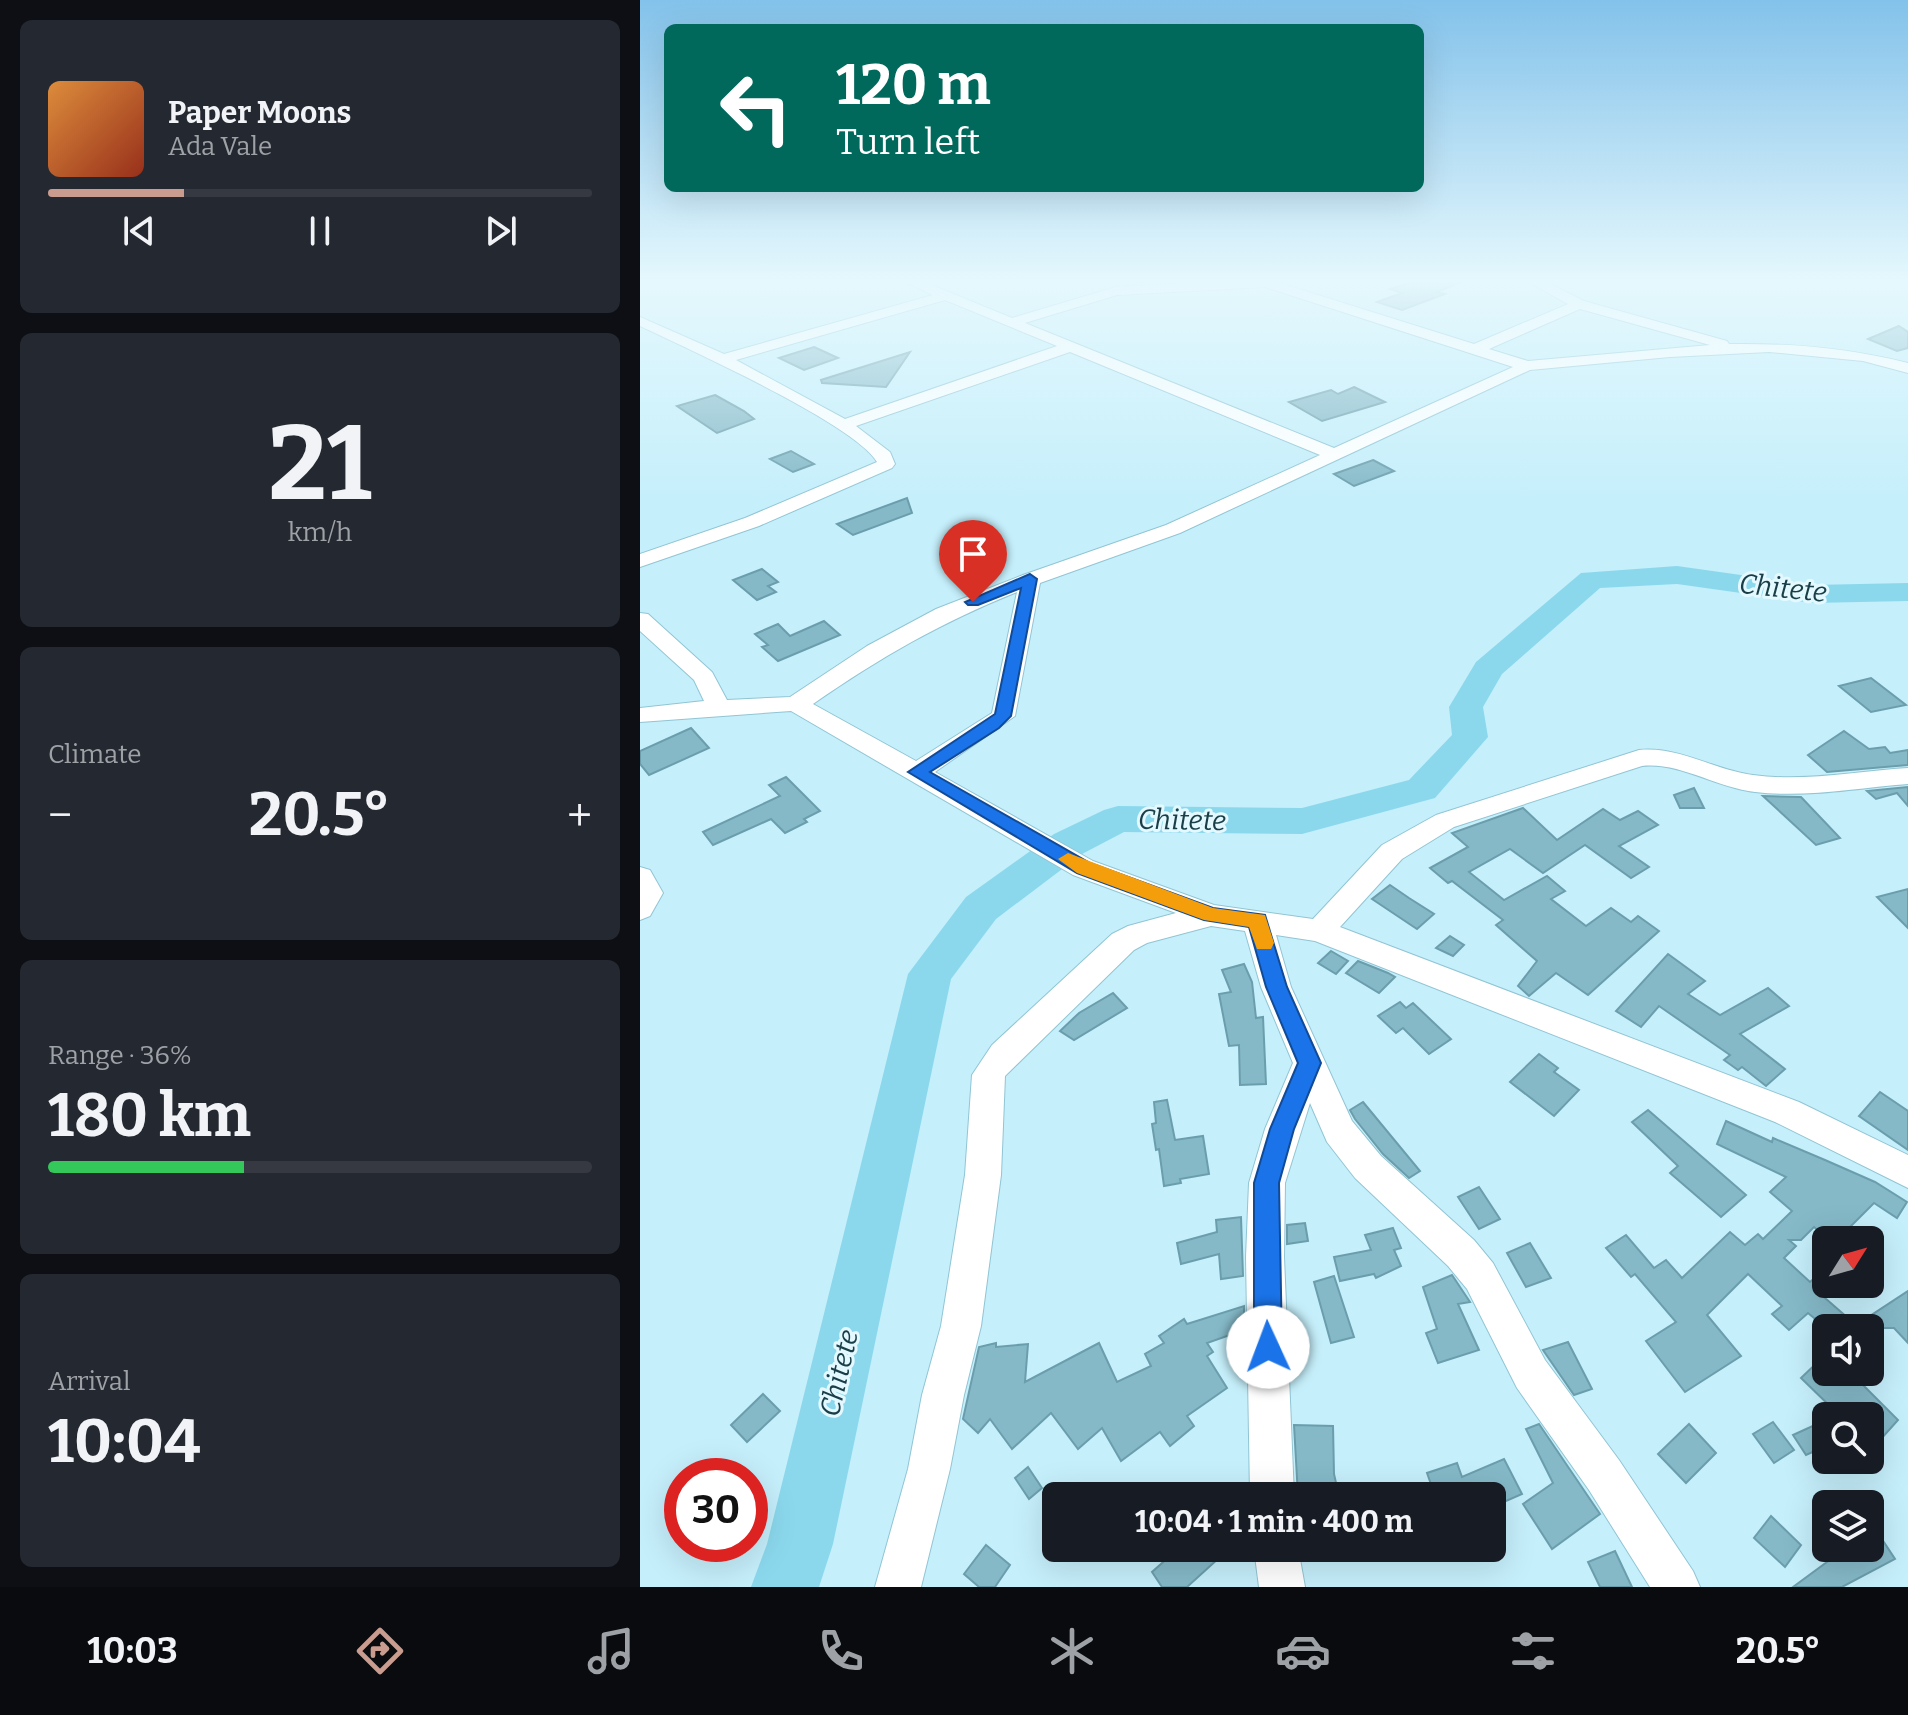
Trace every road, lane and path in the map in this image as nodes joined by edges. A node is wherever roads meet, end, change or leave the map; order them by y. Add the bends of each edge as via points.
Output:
1 (710, 353) edge
2 (744, 353) edge
3 (1052, 353) edge
4 (1085, 353) edge
5 (1484, 353) edge
6 (1681, 353) edge
7 (1846, 353) edge
8 (723, 359) junction
9 (1527, 366) junction
10 (1908, 368) edge
11 (844, 425) junction
12 (1336, 455) junction
13 (640, 561) edge
14 (1030, 579) junction
15 (640, 619) edge
16 (796, 704) junction
17 (719, 707) junction
18 (640, 715) edge
19 (917, 772) junction
20 (1908, 776) edge
21 (640, 877) edge
22 (640, 909) edge
23 (1211, 915) junction
24 (1257, 920) junction
25 (1319, 931) junction
26 (1309, 1063) junction
27 (1908, 1172) edge
28 (1272, 1482) edge
29 (1278, 1562) edge
30 (898, 1587) edge
31 (1282, 1587) edge
32 (1677, 1587) edge

1 - 8 street
2 - 8 street
3 - 11 street
4 - 12 street
5 - 9 street
6 - 9 street
7 - 10 street
8 - 11 street
9 - 12 street
11 - 13 street via 884,456 886,464 752,522
12 - 14 street via 1173,529
14 - 16 street via 909,630
14 - 19 street via 1003,716
15 - 17 street via 704,677
16 - 17 street
16 - 19 street
17 - 18 street
19 - 23 street via 1083,868
20 - 25 street via 1764,786 1662,758 1639,758 1445,821 1392,852
21 - 22 street via 649,893
23 - 24 street
23 - 30 street via 1123,942 1011,1045 989,1075 983,1175 961,1326
24 - 25 street
24 - 26 street via 1276,987
25 - 27 street via 1787,1112
26 - 28 street via 1267,1183
26 - 32 street via 1339,1131 1368,1167 1480,1276 1531,1374
29 - 31 street

